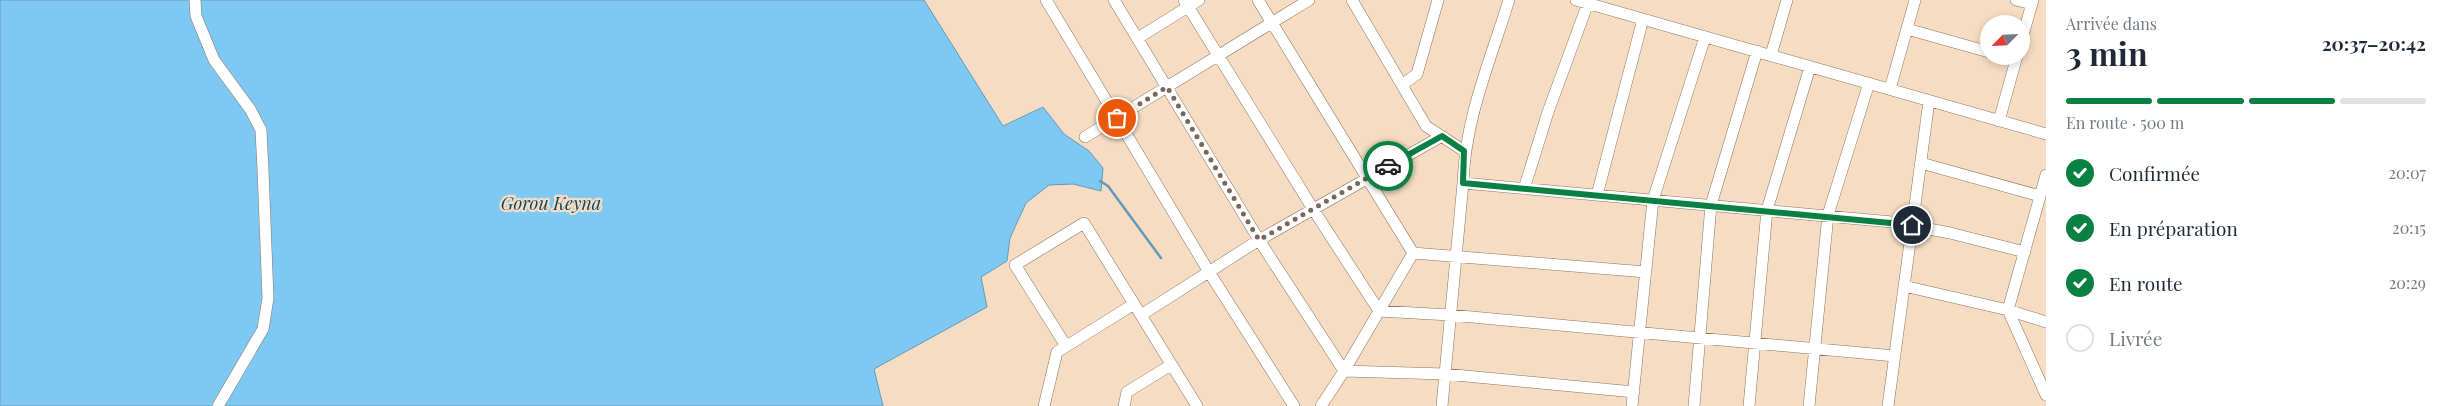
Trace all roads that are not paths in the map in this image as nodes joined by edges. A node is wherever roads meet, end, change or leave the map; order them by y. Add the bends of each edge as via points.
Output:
1 (195, 0) edge
2 (1046, 0) edge
3 (1114, 0) edge
4 (1199, 0) edge
5 (1258, 0) edge
6 (1309, 0) edge
7 (1352, 0) edge
8 (1438, 0) edge
9 (1509, 0) edge
10 (1576, 0) edge
11 (1787, 0) edge
12 (1915, 0) edge
13 (2016, 0) edge
14 (2033, 2) edge
15 (1588, 3) junction
16 (1186, 4) edge
17 (2029, 15) edge
18 (1643, 19) junction
19 (1272, 22) junction
20 (1907, 29) junction
21 (1705, 37) junction
22 (1138, 38) junction
23 (1980, 49) edge
24 (1757, 51) junction
25 (1218, 55) junction
26 (1771, 55) junction
27 (2015, 65) edge
28 (1810, 67) junction
29 (1869, 83) junction
30 (1402, 85) junction
31 (1167, 87) junction
32 (1890, 90) junction
33 (1929, 101) junction
34 (1117, 118) junction
35 (1999, 120) junction
36 (2046, 134) edge
37 (1442, 136) junction
38 (1085, 137) dead end
39 (1464, 151) junction
40 (1921, 163) junction
41 (2046, 175) edge
42 (1366, 178) junction
43 (1463, 183) junction
44 (1524, 189) junction
45 (1597, 195) junction
46 (2040, 196) junction
47 (1653, 200) junction
48 (1711, 205) junction
49 (1313, 210) junction
50 (1767, 210) junction
51 (1828, 215) junction
52 (1912, 225) junction
53 (1259, 240) junction
54 (2025, 252) junction
55 (1413, 253) junction
56 (1456, 257) junction
57 (1209, 272) junction
58 (1646, 272) junction
59 (1904, 286) junction
60 (1134, 304) junction
61 (2008, 310) junction
62 (1379, 312) junction
63 (1141, 315) junction
64 (1450, 315) junction
65 (2046, 322) edge
66 (1640, 332) junction
67 (1699, 337) junction
68 (1756, 342) junction
69 (1066, 346) junction
70 (1813, 348) junction
71 (1895, 356) junction
72 (1171, 365) junction
73 (1344, 371) junction
74 (1445, 374) junction
75 (1634, 392) junction
76 (2046, 395) edge
77 (218, 406) edge
78 (1044, 406) edge
79 (1124, 406) edge
80 (1197, 406) edge
81 (1294, 406) edge
82 (1321, 406) edge
83 (1442, 406) edge
84 (1632, 406) edge
85 (1694, 406) edge
86 (1749, 406) edge
87 (1809, 406) edge
88 (1888, 406) edge

1 - 77 street via 196,16 214,60 250,109 261,130 268,298 263,329
2 - 34 street
3 - 22 street
4 - 16 street
5 - 19 street
6 - 19 street
7 - 30 street
8 - 30 street via 1417,74
9 - 39 street via 1478,90
10 - 15 street
11 - 26 street
12 - 20 street
13 - 14 street
14 - 17 street
15 - 18 street
15 - 44 street
16 - 22 street
16 - 25 street
18 - 21 street
18 - 45 street
19 - 25 street
19 - 42 street
20 - 23 street
20 - 32 street
21 - 24 street
21 - 47 street
22 - 31 street
24 - 26 street
24 - 48 street
25 - 31 street
25 - 49 street
26 - 28 street
27 - 35 street
28 - 29 street
28 - 50 street
29 - 32 street
29 - 51 street
30 - 37 street via 1426,126
31 - 34 street
31 - 53 street
32 - 33 street
33 - 35 street
33 - 40 street
34 - 38 street
34 - 57 street
35 - 36 street
37 - 39 street
37 - 42 street
39 - 43 street
40 - 46 street
40 - 52 street
41 - 46 street
42 - 49 street
42 - 55 street
43 - 44 street
43 - 56 street
44 - 45 street
45 - 47 street
46 - 54 street
47 - 48 street
47 - 58 street
48 - 50 street
48 - 67 street
49 - 53 street
49 - 62 street
50 - 51 street
50 - 68 street
51 - 52 street
51 - 70 street
52 - 54 street
52 - 59 street
53 - 57 street
53 - 73 street
54 - 61 street
55 - 56 street
55 - 62 street
56 - 58 street
56 - 64 street
57 - 63 street
57 - 81 street
58 - 66 street
59 - 61 street
59 - 71 street
60 - 63 street
60 - 69 street
60 - 69 street via 1084,223 1015,265
61 - 65 street
61 - 76 street
62 - 64 street
62 - 73 street
63 - 72 street
64 - 66 street
64 - 74 street
66 - 67 street
66 - 75 street
67 - 68 street
67 - 85 street
68 - 70 street
68 - 86 street
69 - 78 street via 1057,352
70 - 71 street
70 - 87 street
71 - 88 street
72 - 79 street via 1127,392
72 - 80 street
73 - 74 street
73 - 82 street
74 - 75 street
74 - 83 street
75 - 84 street

